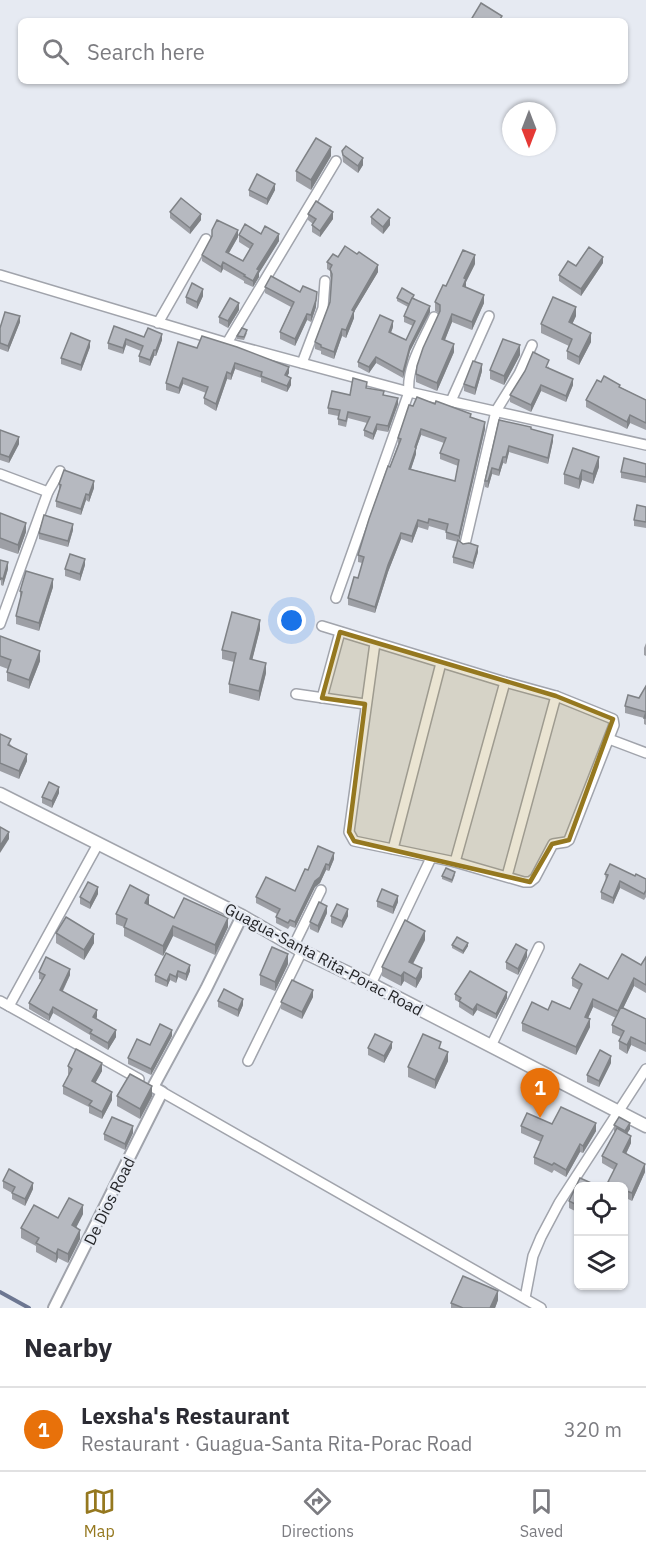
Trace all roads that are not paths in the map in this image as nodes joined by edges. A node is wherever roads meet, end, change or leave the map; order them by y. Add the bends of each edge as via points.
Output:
1 (336, 161) dead end
2 (206, 239) dead end
3 (0, 275) edge
4 (325, 281) dead end
5 (489, 316) dead end
6 (434, 317) edge
7 (158, 323) junction
8 (227, 344) junction
9 (532, 345) dead end
10 (302, 363) junction
11 (409, 392) junction
12 (451, 401) junction
13 (496, 411) junction
14 (646, 445) edge
15 (60, 471) dead end
16 (0, 474) edge
17 (48, 492) junction
18 (465, 544) edge
19 (336, 598) dead end
20 (0, 624) edge
21 (322, 626) dead end
22 (340, 632) junction
23 (375, 643) junction
24 (441, 663) junction
25 (505, 682) junction
26 (296, 694) dead end
27 (556, 696) junction
28 (322, 698) junction
29 (365, 704) junction
30 (609, 739) junction
31 (646, 753) edge
32 (0, 794) edge
33 (98, 844) junction
34 (393, 849) junction
35 (431, 858) junction
36 (455, 862) junction
37 (507, 876) junction
38 (321, 890) dead end
39 (242, 916) junction
40 (539, 947) dead end
41 (298, 948) junction
42 (371, 984) junction
43 (0, 1001) edge
44 (9, 1006) junction
45 (491, 1046) junction
46 (248, 1061) dead end
47 (646, 1069) edge
48 (157, 1090) junction
49 (618, 1112) junction
50 (646, 1126) edge
51 (525, 1298) junction
52 (54, 1308) edge
53 (541, 1308) edge

1 - 8 street
2 - 7 street
3 - 7 street
4 - 10 street via 323,308
5 - 12 street
6 - 11 street via 407,380
7 - 8 street
8 - 10 street
9 - 13 street
10 - 11 street
11 - 12 street
11 - 19 street
12 - 13 street
13 - 14 street
13 - 18 street
15 - 17 street
16 - 17 street
17 - 20 street
21 - 22 street
22 - 23 street
22 - 28 street
23 - 24 street
23 - 29 street
24 - 25 street
24 - 34 street
25 - 27 street
25 - 36 street
26 - 28 street
27 - 30 street via 613,719
27 - 37 street
28 - 29 street
29 - 34 street via 349,832 354,841
30 - 31 street
30 - 37 street via 569,840 553,844 530,882
32 - 33 main road, Guagua-Santa Rita-Porac Road
33 - 39 main road, Guagua-Santa Rita-Porac Road
33 - 44 street
34 - 35 street
35 - 36 street
35 - 42 street
36 - 37 street
38 - 41 street
39 - 41 main road, Guagua-Santa Rita-Porac Road
39 - 48 street, De Dios Road
40 - 45 street
41 - 42 main road, Guagua-Santa Rita-Porac Road
41 - 46 street
42 - 45 main road, Guagua-Santa Rita-Porac Road
43 - 44 street
44 - 48 street
45 - 49 main road, Guagua-Santa Rita-Porac Road
47 - 49 street
48 - 51 street
48 - 52 street, De Dios Road
49 - 50 main road, Guagua-Santa Rita-Porac Road
49 - 51 street via 541,1237
51 - 53 street

